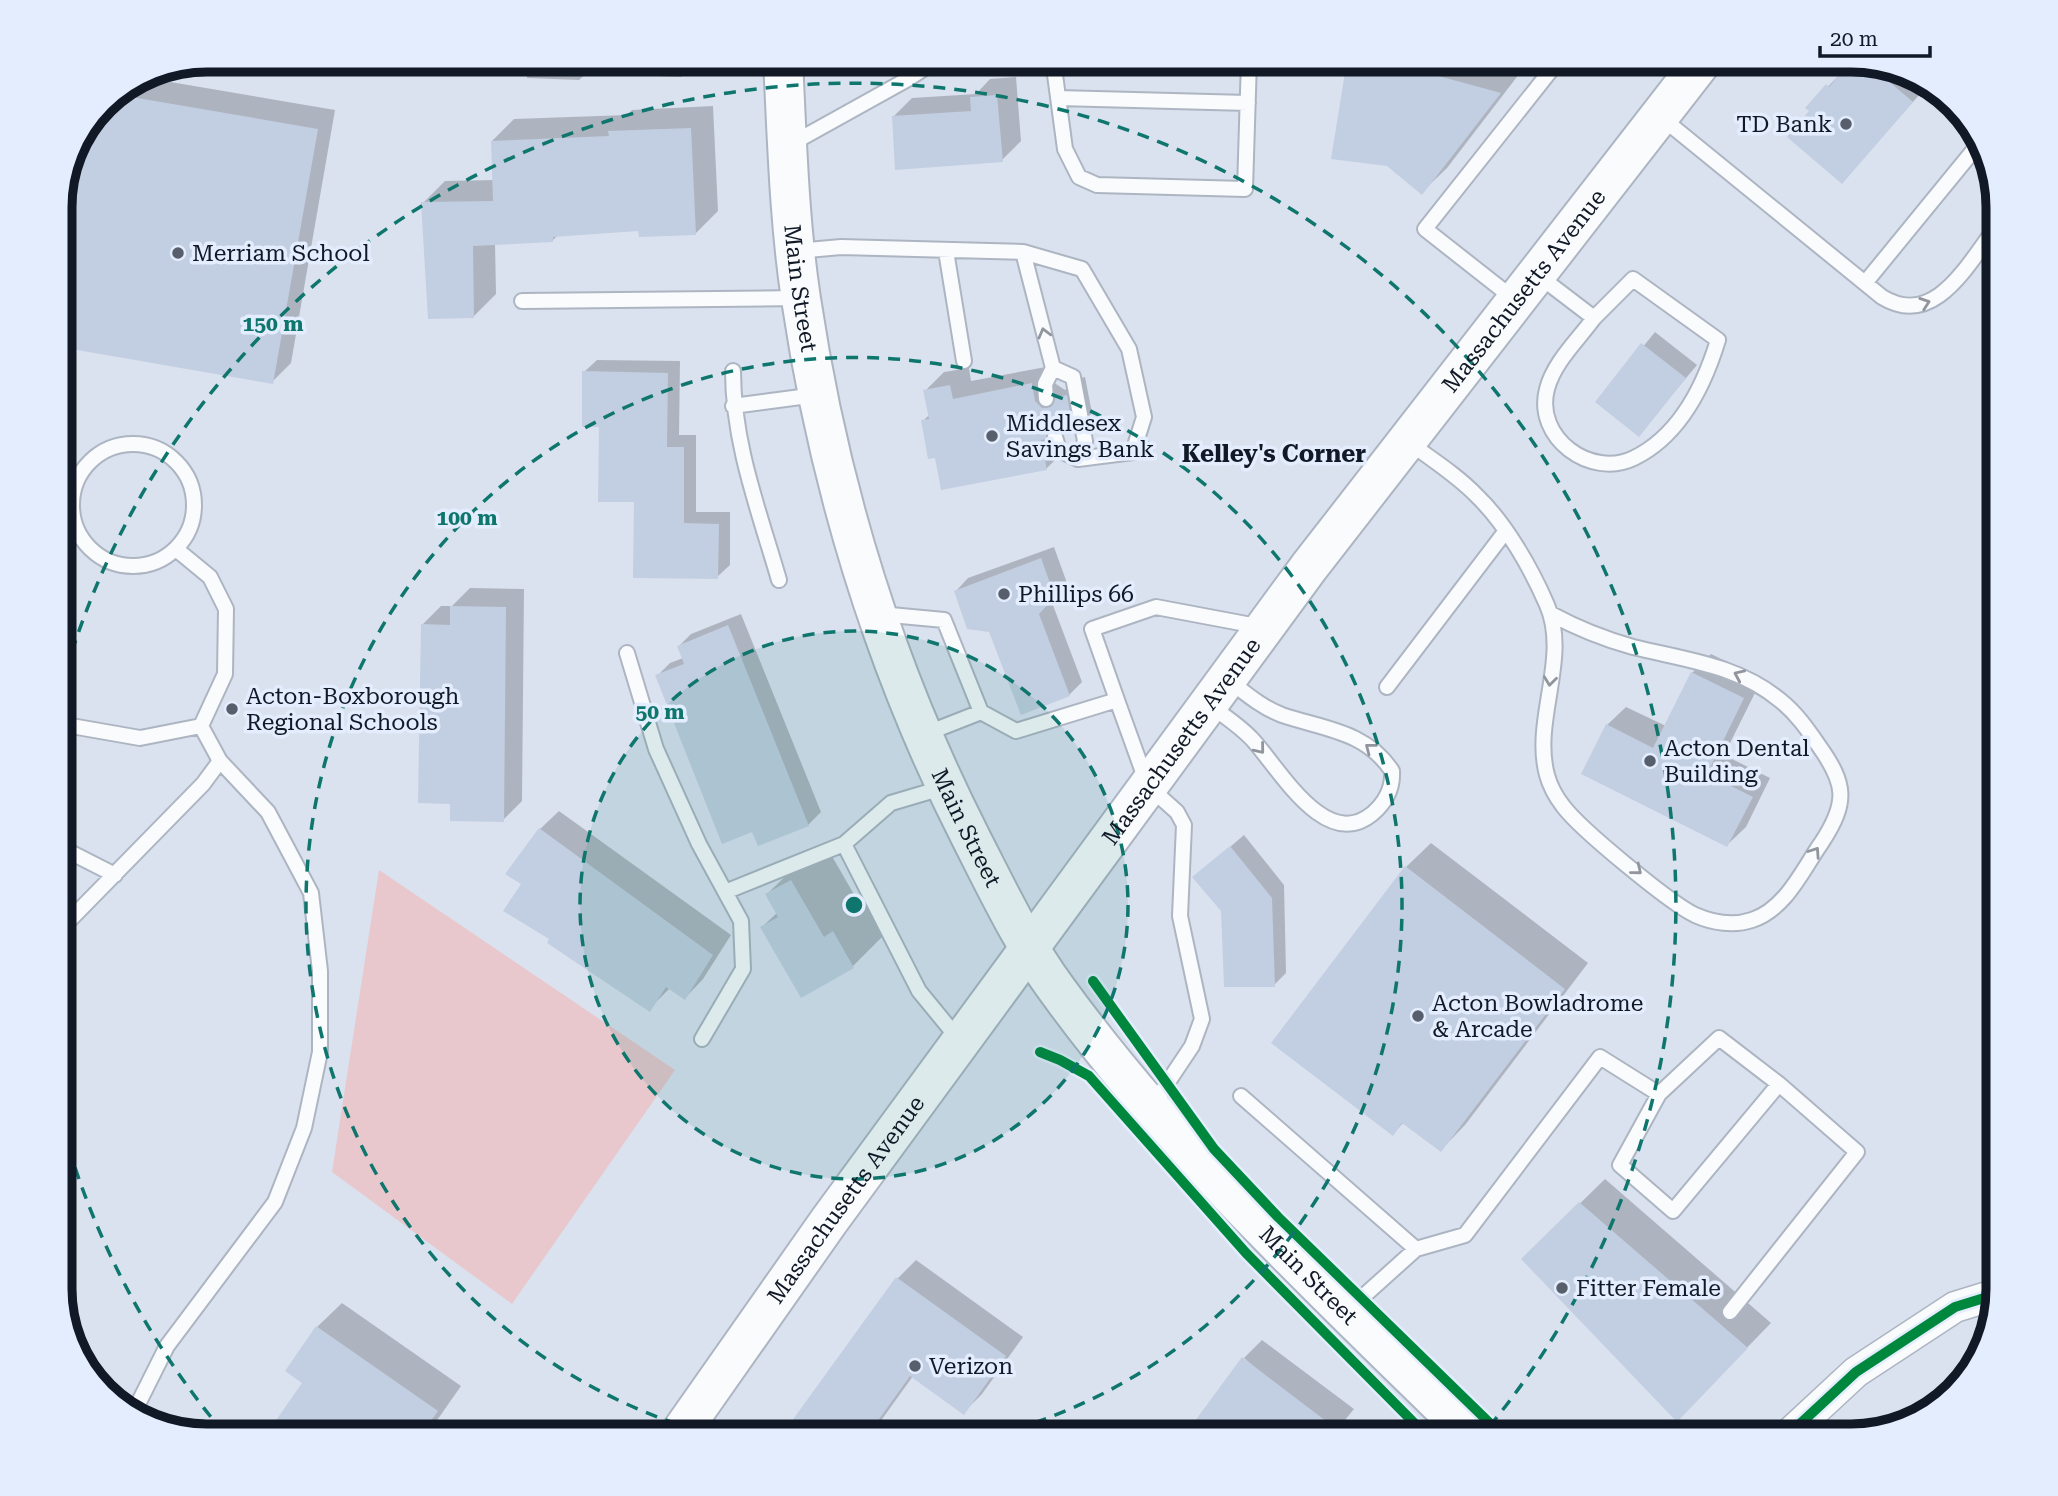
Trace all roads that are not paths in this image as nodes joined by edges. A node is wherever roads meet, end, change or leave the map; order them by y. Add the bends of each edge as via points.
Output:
1 (784, 72) edge
2 (919, 72) edge
3 (1055, 72) edge
4 (1249, 72) edge
5 (1549, 72) edge
6 (1693, 72) edge
7 (1058, 98) junction
8 (1248, 103) junction
9 (1659, 115) junction
10 (787, 146) junction
11 (1973, 150) edge
12 (1986, 240) edge
13 (795, 251) junction
14 (946, 251) junction
15 (1023, 252) junction
16 (1865, 283) junction
17 (1525, 286) junction
18 (801, 298) junction
19 (522, 301) dead end
20 (1594, 318) junction
21 (964, 360) dead end
22 (1053, 368) junction
23 (733, 371) dead end
24 (817, 394) junction
25 (1046, 399) dead end
26 (733, 406) junction
27 (1055, 437) dead end
28 (1405, 439) junction
29 (1079, 459) junction
30 (72, 499) edge
31 (72, 511) edge
32 (1505, 532) junction
33 (176, 549) junction
34 (779, 580) dead end
35 (877, 614) junction
36 (1551, 614) junction
37 (1264, 628) junction
38 (626, 653) dead end
39 (1387, 687) dead end
40 (1218, 691) junction
41 (1117, 700) junction
42 (981, 712) junction
43 (72, 726) edge
44 (201, 726) junction
45 (922, 735) junction
46 (220, 761) junction
47 (1148, 786) junction
48 (945, 787) junction
49 (844, 844) junction
50 (72, 853) edge
51 (115, 875) junction
52 (725, 892) junction
53 (72, 918) edge
54 (1030, 949) junction
55 (702, 1039) dead end
56 (961, 1042) junction
57 (1779, 1084) junction
58 (1659, 1094) junction
59 (1241, 1096) dead end
60 (1152, 1107) junction
61 (1416, 1249) junction
62 (1986, 1298) edge
63 (1346, 1312) junction
64 (1730, 1312) dead end
65 (138, 1405) edge
66 (687, 1424) edge
67 (1459, 1424) edge
68 (1801, 1424) edge

1 - 10 main road, Main Street
2 - 10 lane
3 - 7 lane
4 - 8 lane
5 - 17 lane via 1425,229
6 - 9 main road, Massachusetts Avenue
7 - 8 lane
7 - 8 lane via 1065,149 1079,177 1097,185 1192,188 1245,189
9 - 16 lane
9 - 17 main road, Massachusetts Avenue
10 - 13 main road, Main Street
11 - 16 lane
16 -> 12 lane via 1902,307 1932,303
13 - 14 lane via 841,247
13 - 18 main road, Main Street
14 - 15 lane
14 - 21 lane
22 -> 15 lane
15 - 29 lane via 1082,269 1123,337 1144,417 1133,452
17 - 20 lane
17 - 28 main road, Massachusetts Avenue
18 - 19 lane
18 - 24 main road, Main Street
20 - 20 lane via 1633,279 1718,340 1703,382 1675,424 1644,453 1618,463 1600,463 1573,451 1556,438 1545,417 1553,373
22 - 25 lane via 1045,384
22 - 29 lane via 1073,376 1085,441
23 - 26 lane
24 - 26 lane
24 - 35 main road, Main Street via 842,499
26 - 34 lane via 738,442
27 - 29 lane via 1059,450
28 - 32 lane via 1476,494
28 - 37 main road, Massachusetts Avenue
30 - 33 lane via 83,468 107,450 137,443 156,447 187,473 194,493 195,513 189,532
31 - 33 lane via 85,544 101,558 120,565 160,561
32 - 36 lane
32 - 39 lane
33 - 44 lane via 210,577 226,609 225,674
35 - 42 lane via 944,620
35 - 45 main road, Main Street
36 -> 36 lane via 1554,638 1544,764 1563,807 1692,914 1729,924 1766,914 1786,896 1839,809 1839,779 1811,735 1783,702 1734,673 1615,641
37 - 40 main road, Massachusetts Avenue
37 - 41 lane via 1156,607 1092,629
38 - 52 lane via 656,749
40 -> 40 lane via 1291,789 1328,818 1354,824 1369,816 1385,798 1392,771 1369,748 1333,727
40 - 47 main road, Massachusetts Avenue
41 - 42 lane via 1016,731
41 - 47 lane
42 - 45 lane
43 - 44 lane via 140,738
44 - 46 lane
45 - 48 main road, Main Street
46 - 51 lane via 204,784
46 - 65 lane via 268,812 311,892 320,971 320,1052 304,1128 275,1202 167,1346
47 - 54 main road, Massachusetts Avenue
47 - 60 lane via 1177,812 1184,825 1180,916 1202,1010 1197,1038
48 - 49 lane via 891,803
48 - 54 main road, Main Street
49 - 52 lane
49 - 56 lane via 919,991
50 - 51 lane
51 - 53 lane
52 - 55 lane via 741,920 743,969
54 - 56 main road, Massachusetts Avenue
54 - 60 main road, Main Street via 1084,1025
56 - 66 main road, Massachusetts Avenue
57 - 58 lane via 1719,1038
57 - 58 lane via 1673,1211 1620,1166
57 - 64 lane via 1857,1152
58 - 61 lane via 1600,1057 1465,1235
59 - 61 lane
60 - 63 main road, Main Street via 1198,1163
61 - 63 lane
62 - 68 street via 1955,1307 1856,1372
63 - 67 main road, Main Street

